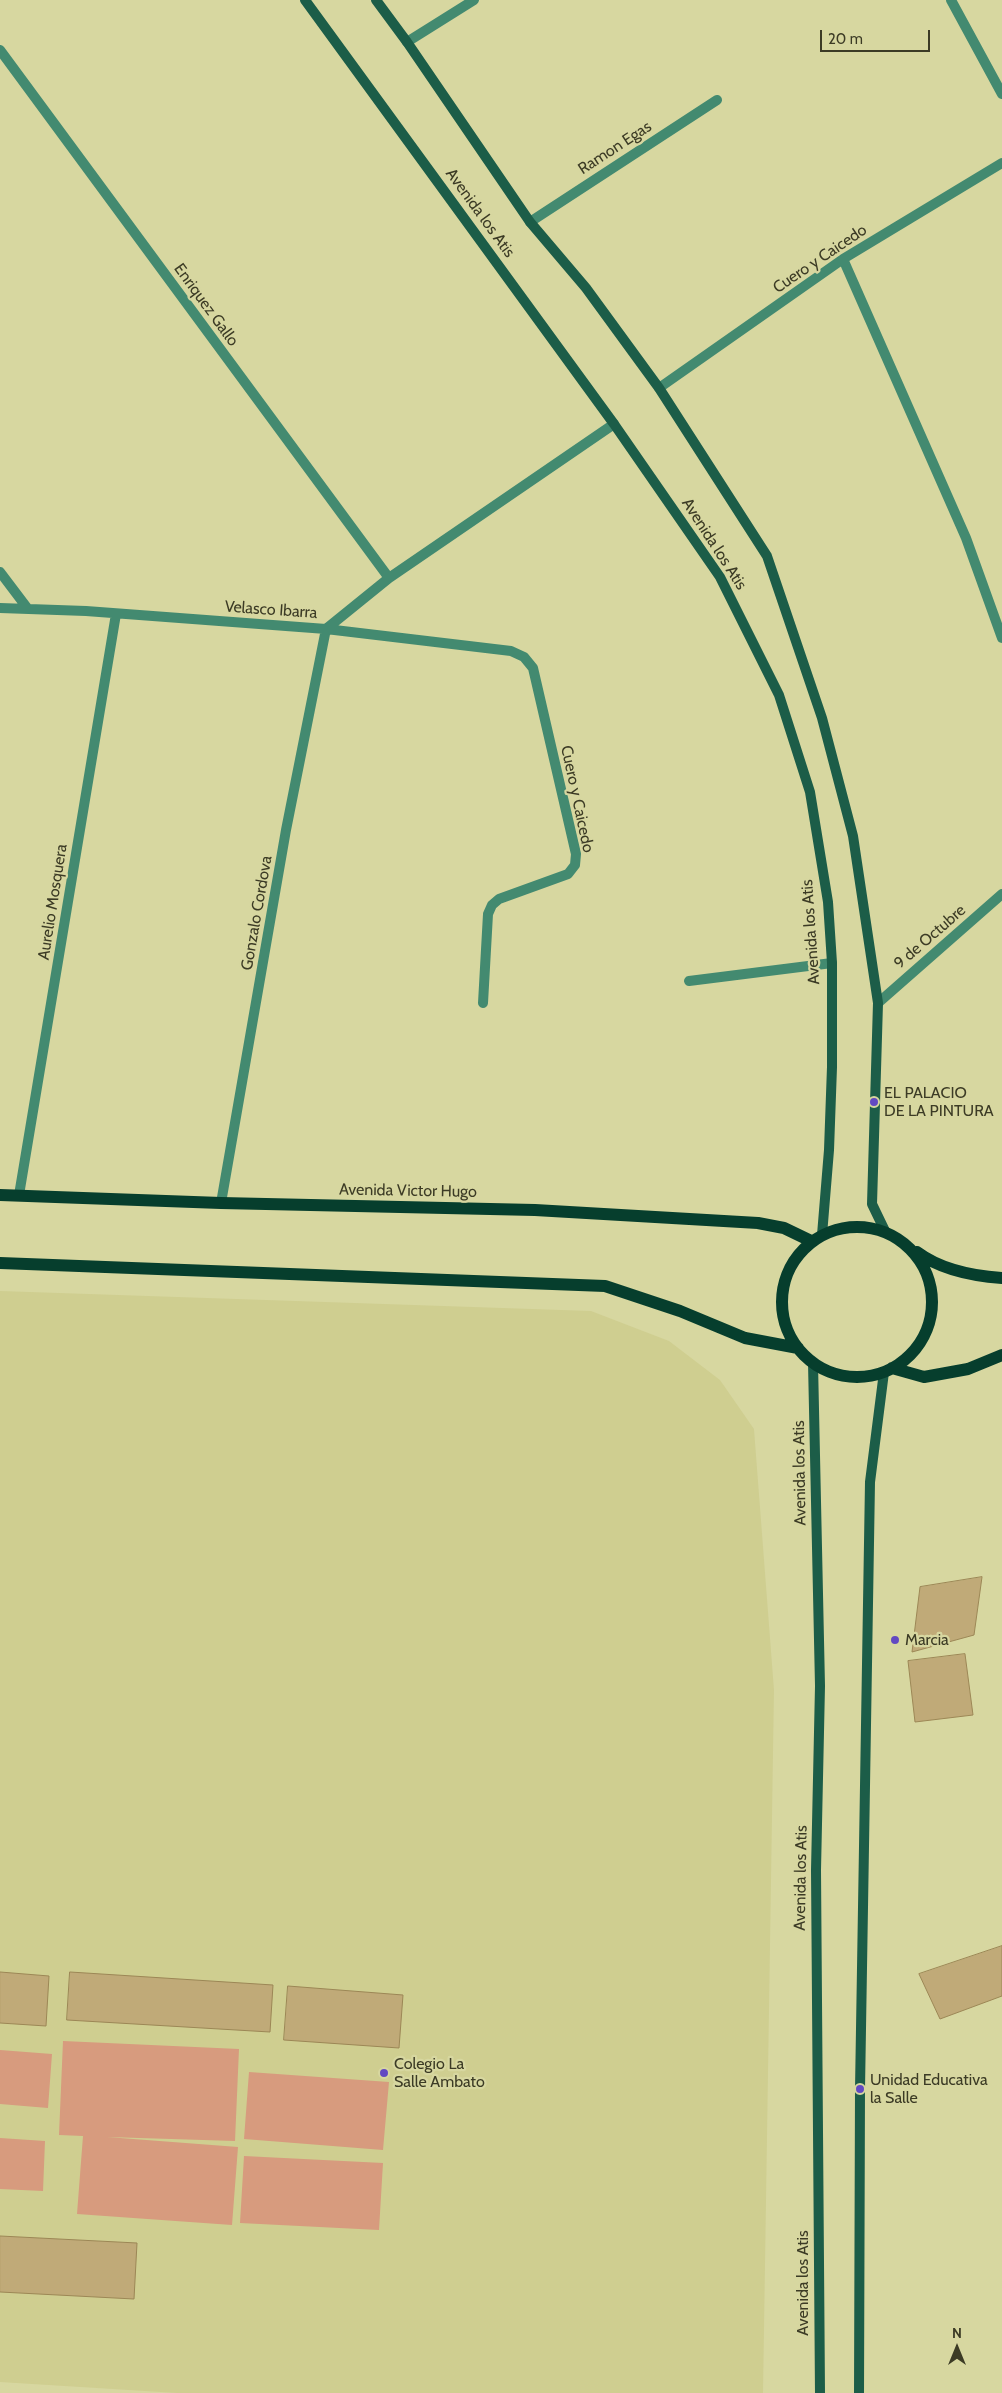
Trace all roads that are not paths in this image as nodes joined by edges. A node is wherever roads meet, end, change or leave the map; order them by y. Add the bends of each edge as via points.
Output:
1 (305, 0) edge
2 (376, 0) edge
3 (474, 0) edge
4 (951, 0) edge
5 (408, 42) junction
6 (0, 50) edge
7 (1002, 94) edge
8 (717, 100) dead end
9 (1002, 163) edge
10 (530, 222) junction
11 (843, 259) junction
12 (659, 388) junction
13 (614, 424) junction
14 (0, 572) edge
15 (389, 578) junction
16 (0, 608) edge
17 (28, 609) junction
18 (116, 614) junction
19 (326, 630) junction
20 (1002, 638) edge
21 (533, 668) joint
22 (1002, 894) edge
23 (832, 963) junction
24 (689, 981) dead end
25 (483, 1003) dead end
26 (878, 1003) junction
27 (0, 1195) edge
28 (19, 1195) junction
29 (221, 1203) junction
30 (885, 1231) junction
31 (816, 1238) junction
32 (904, 1242) junction
33 (0, 1263) edge
34 (1002, 1278) edge
35 (798, 1348) junction
36 (1002, 1355) edge
37 (813, 1363) junction
38 (888, 1370) junction
39 (820, 2393) edge
40 (859, 2393) edge

1 - 13 main road, Avenida los Atis
2 - 5 main road
3 - 5 street
4 - 7 street
5 - 10 main road
6 - 15 street, Enriquez Gallo
8 - 10 street, Ramon Egas
9 - 11 street, Cuero y Caicedo
10 - 12 main road via 586,288
11 - 12 street, Cuero y Caicedo
11 - 20 street via 966,538
12 - 26 main road via 767,556 822,718 853,836
13 - 15 street
13 - 23 main road, Avenida los Atis via 720,578 779,695 810,792 828,902
14 - 17 street
15 - 19 street
16 - 17 street, Velasco Ibarra
17 - 18 street, Velasco Ibarra
18 - 19 street, Velasco Ibarra
18 - 28 street, Aurelio Mosquera
19 - 21 street, Velasco Ibarra via 511,651 524,657
19 - 29 street, Gonzalo Cordova via 286,830
21 - 25 street, Cuero y Caicedo via 576,854 575,865 568,874 499,899 492,905 488,914
22 - 26 street, 9 de Octubre
23 - 24 street
23 - 31 main road, Avenida los Atis via 829,1150
26 - 30 main road via 872,1204
27 - 28 main road, Avenida Victor Hugo
28 - 29 main road, Avenida Victor Hugo
29 - 31 main road, Avenida Victor Hugo via 535,1210 758,1223
30 - 31 main road via 853,1227
30 - 32 main road
31 - 35 main road via 795,1259 784,1280 781,1304 784,1319
32 - 34 main road via 930,1262 977,1276
32 - 38 main road via 921,1261 930,1284 932,1309 926,1333 912,1354
33 - 35 main road via 605,1286 680,1311 745,1338
35 - 37 main road
36 - 38 main road via 968,1369 924,1377
37 - 38 main road via 835,1374 860,1377
37 - 39 main road, Avenida los Atis via 820,1686 816,1870
38 - 40 main road via 870,1482 860,2089

